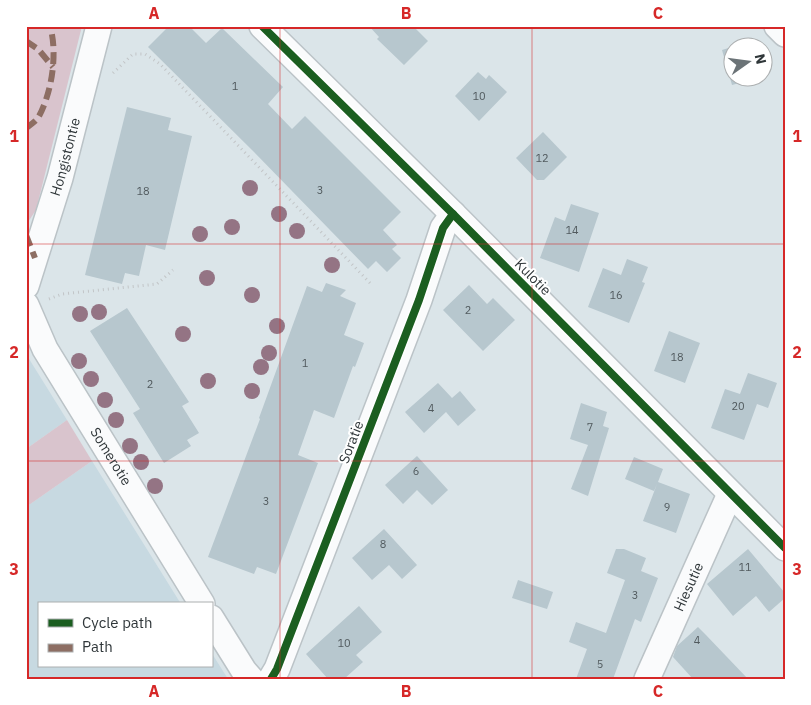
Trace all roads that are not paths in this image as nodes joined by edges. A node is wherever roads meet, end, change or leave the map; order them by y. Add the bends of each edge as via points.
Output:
1 (99, 26) edge
2 (262, 26) edge
3 (777, 26) edge
4 (785, 34) edge
5 (453, 214) junction
6 (27, 300) edge
7 (730, 494) junction
8 (785, 548) edge
9 (201, 602) edge
10 (212, 620) edge
11 (252, 679) edge
12 (271, 679) edge
13 (647, 679) edge

1 - 6 street, Hongistontie
2 - 5 street, Kulotie
3 - 4 street
5 - 7 street, Kulotie
5 - 12 street, Soratie via 443,228 419,300
6 - 9 street, Somerotie via 45,349
7 - 8 street, Kulotie
7 - 13 street, Hiesutie
10 - 11 street

